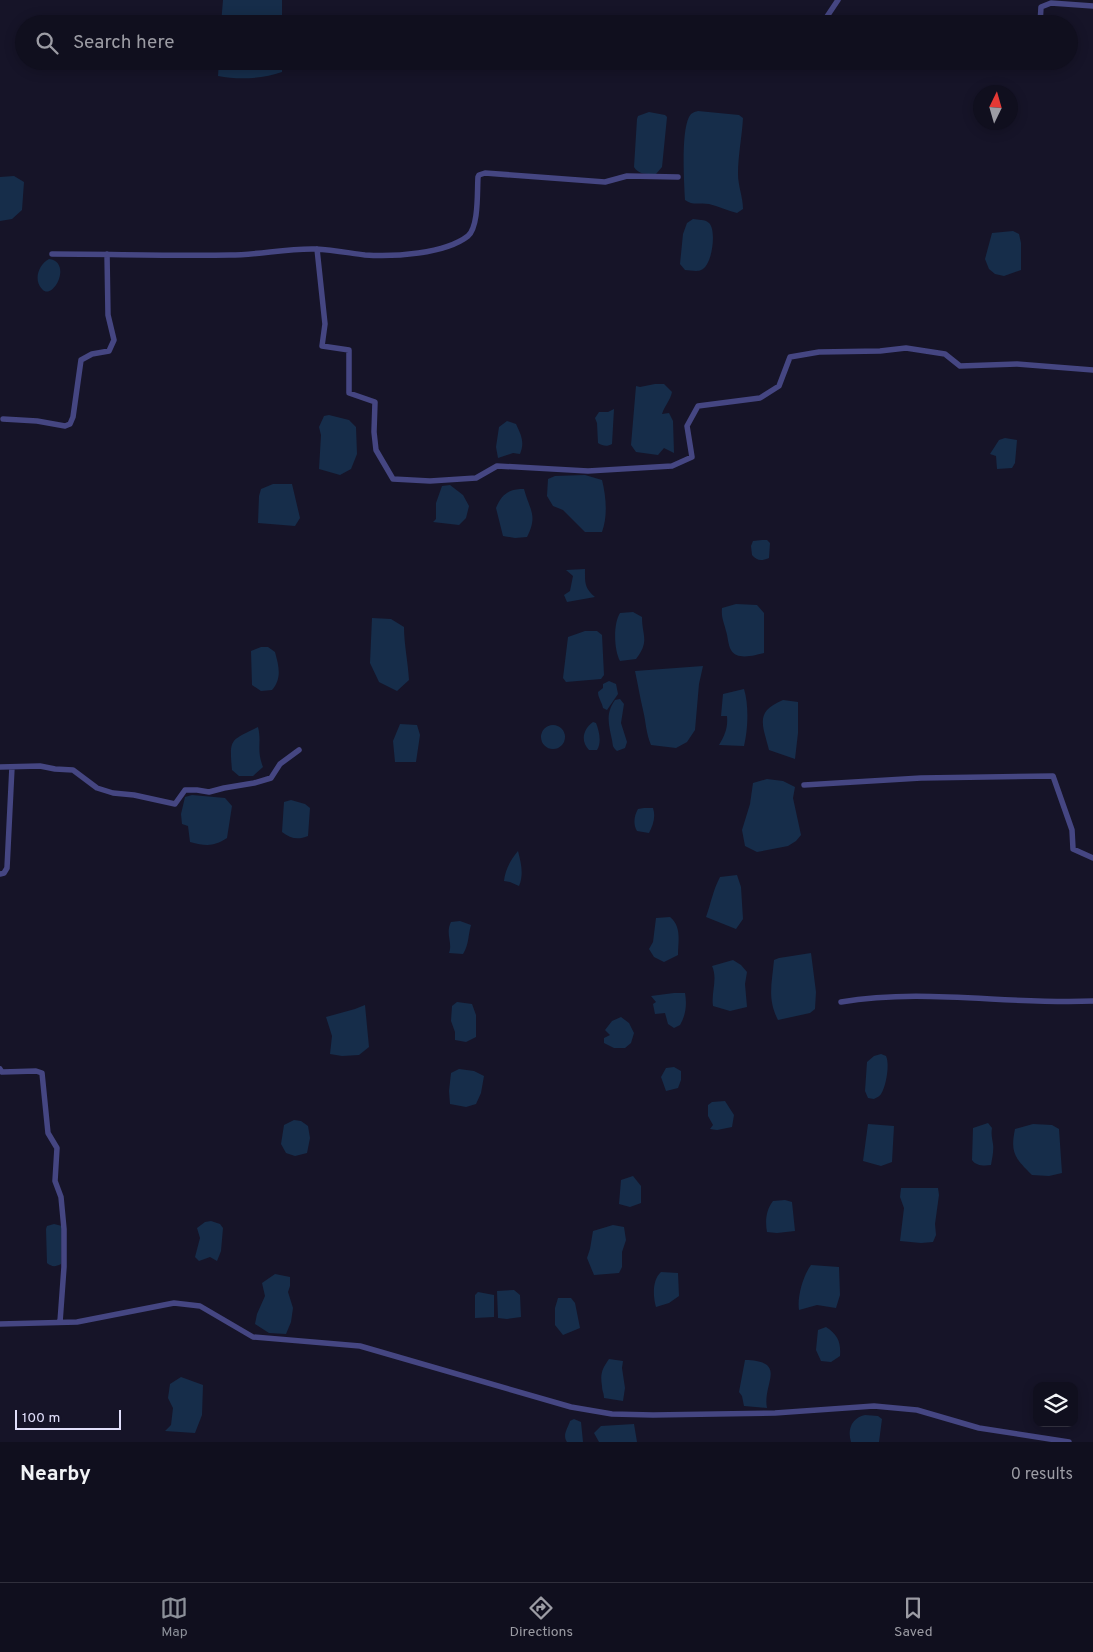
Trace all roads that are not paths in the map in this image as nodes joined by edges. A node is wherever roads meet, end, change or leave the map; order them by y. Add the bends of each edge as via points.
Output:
1 (838, 0) edge
2 (1093, 6) edge
3 (828, 15) edge
4 (1041, 15) edge
5 (678, 177) dead end
6 (317, 249) junction
7 (52, 254) dead end
8 (107, 254) junction
9 (1093, 370) edge
10 (3, 419) dead end
11 (299, 750) dead end
12 (0, 767) edge
13 (12, 767) junction
14 (804, 785) dead end
15 (1093, 858) edge
16 (0, 874) edge
17 (1093, 1001) edge
18 (841, 1002) dead end
19 (0, 1069) edge
20 (60, 1322) junction
21 (0, 1324) edge
22 (1069, 1442) edge

1 - 3 street
2 - 4 street via 1045,4 1041,7
5 - 6 street via 627,176 605,182 479,174 475,225 468,235 440,249 376,255
6 - 8 street via 233,255
6 - 9 street via 325,324 322,346 349,350 349,393 375,402 376,450 393,479 476,478 497,466 588,471 672,466 692,457 687,426 698,406 760,398 779,386 790,357 819,352 906,348 945,354 960,366 1017,364
7 - 8 street
8 - 10 street via 108,315 114,340 109,351 81,360 70,424
11 - 13 street via 280,764 272,778 209,792 185,790 175,804 97,788 73,770
12 - 13 street
13 - 16 street via 7,868
14 - 15 street via 921,778 1053,776 1072,830 1073,850
17 - 18 street via 901,996
19 - 20 street via 2,1072 42,1073 48,1133 57,1148 55,1181 61,1197 64,1229
20 - 21 street
20 - 22 street via 77,1322 174,1303 200,1306 253,1337 360,1346 570,1407 612,1414 775,1413 874,1406 917,1410 979,1428

